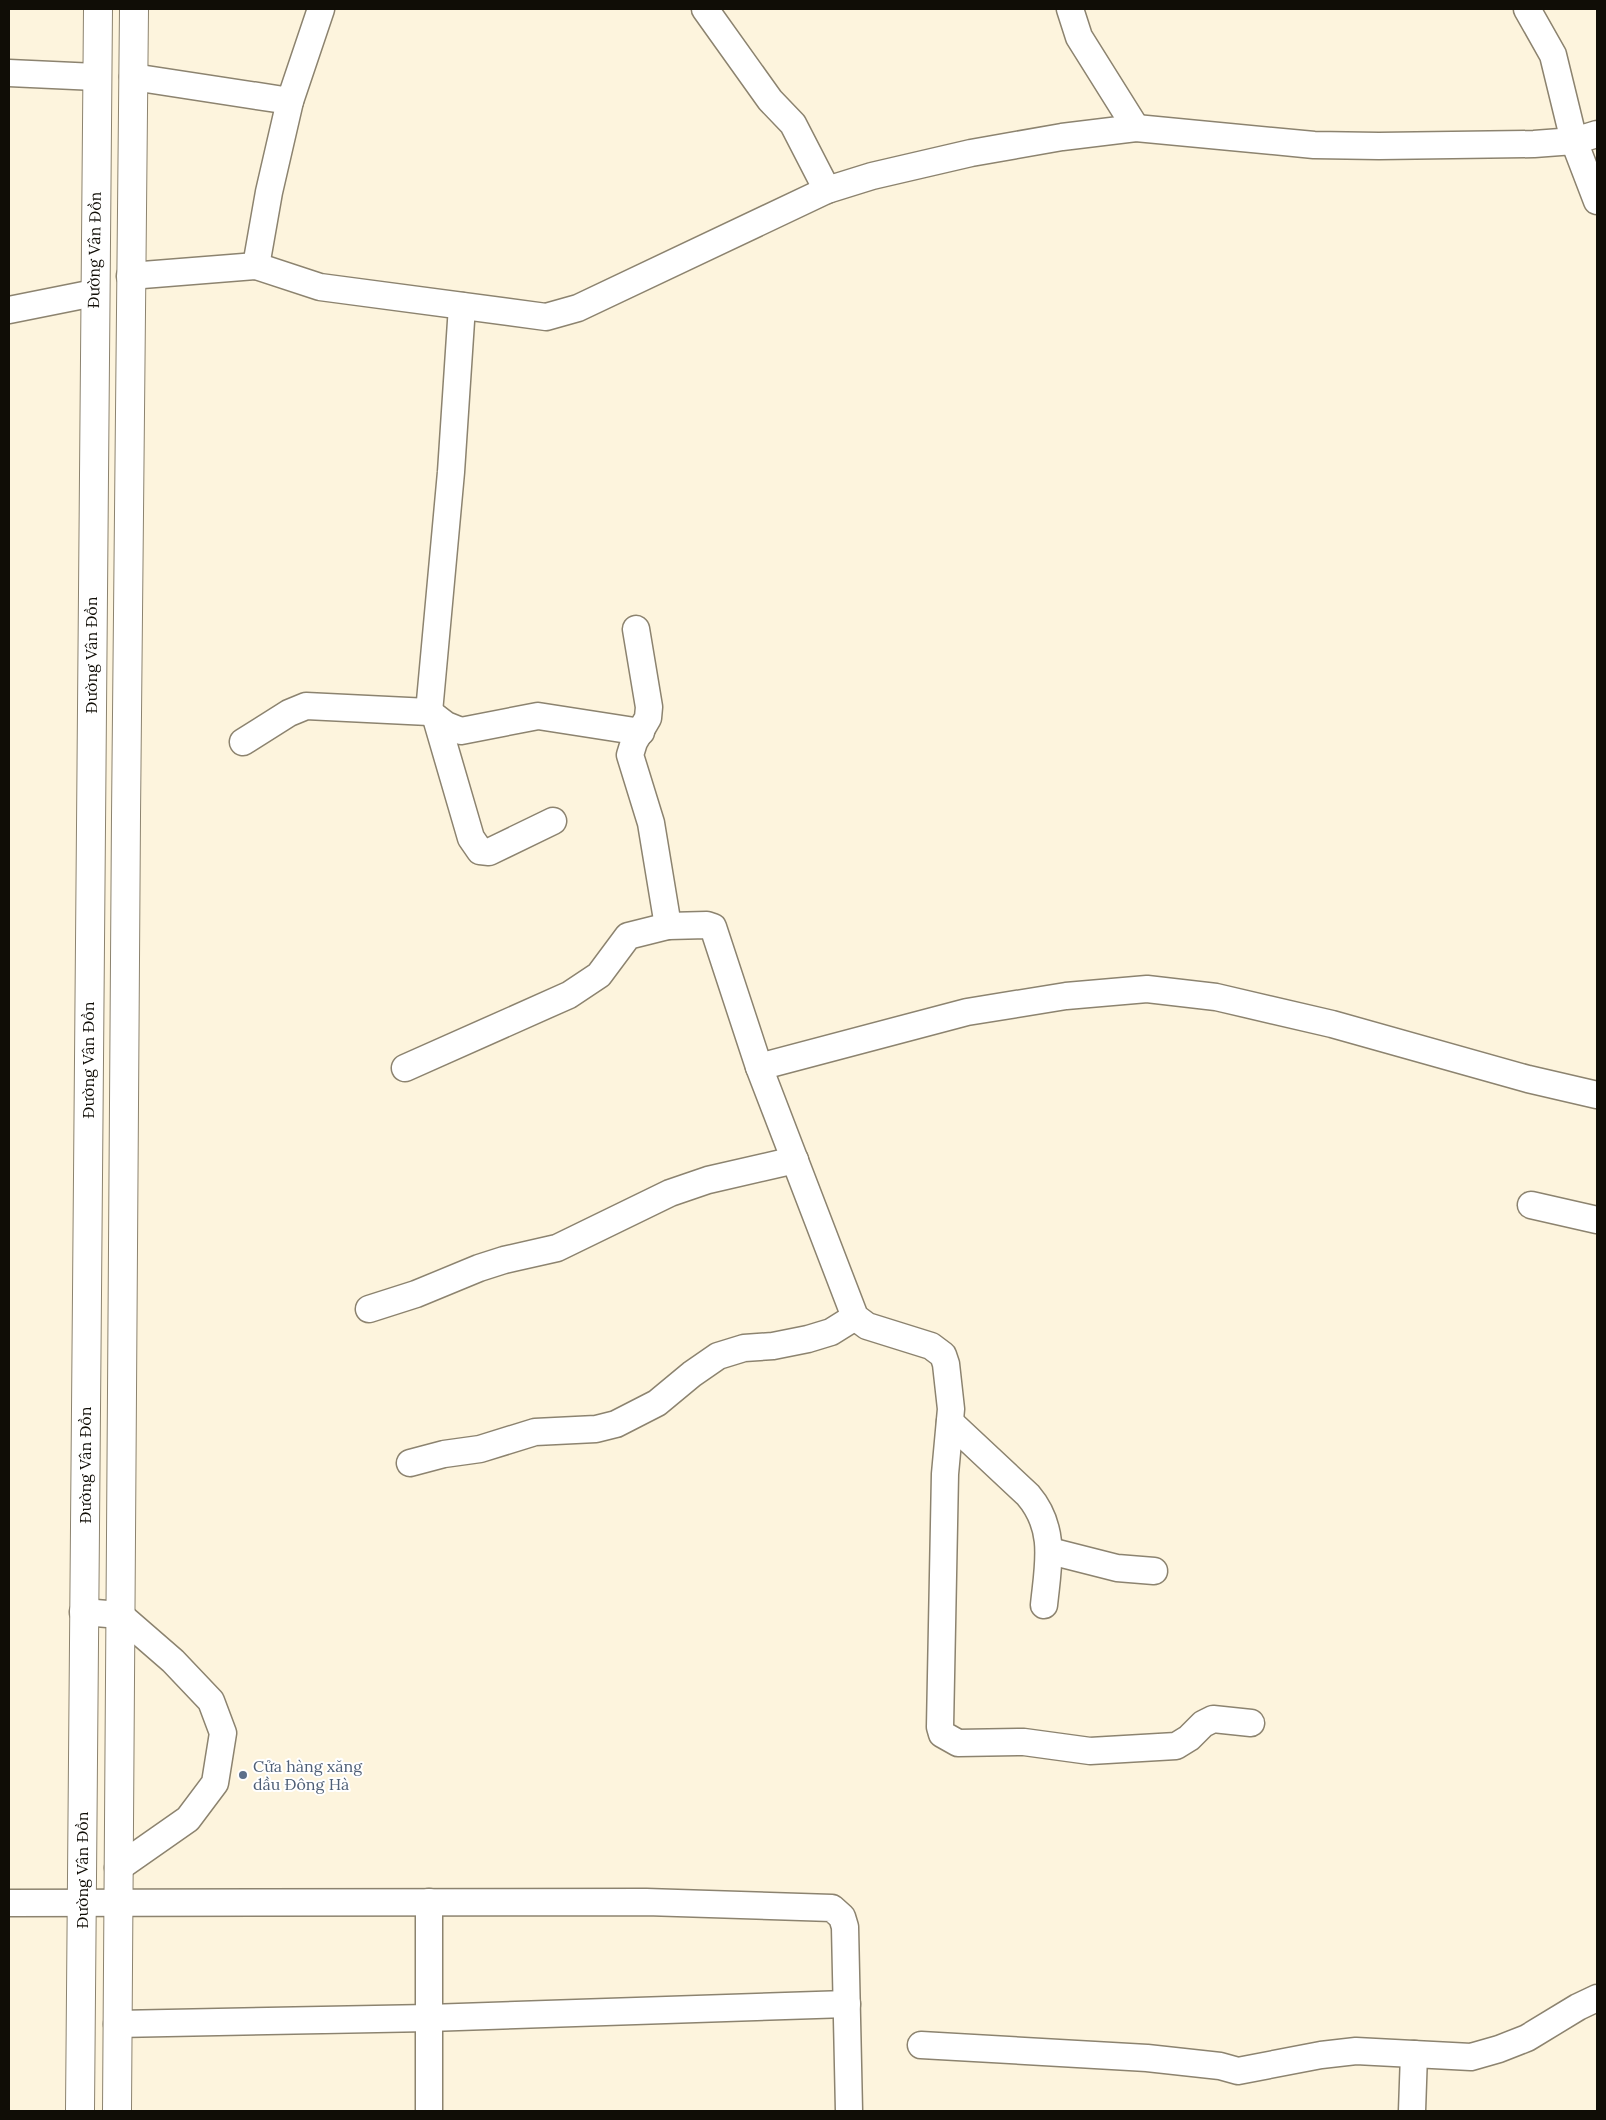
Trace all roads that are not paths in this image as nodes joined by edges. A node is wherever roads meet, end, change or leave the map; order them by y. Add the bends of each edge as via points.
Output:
1 (98, 9) edge
2 (134, 9) edge
3 (321, 9) edge
4 (705, 9) edge
5 (1070, 9) edge
6 (1527, 9) edge
7 (9, 73) edge
8 (96, 77) junction
9 (133, 77) junction
10 (290, 101) junction
11 (1136, 128) junction
12 (1586, 138) edge
13 (827, 190) junction
14 (1597, 201) edge
15 (256, 266) junction
16 (130, 276) junction
17 (94, 293) junction
18 (462, 306) junction
19 (9, 310) edge
20 (636, 629) dead end
21 (432, 715) junction
22 (641, 732) junction
23 (243, 742) dead end
24 (90, 816) junction
25 (126, 816) junction
26 (553, 821) dead end
27 (668, 926) junction
28 (759, 1067) junction
29 (405, 1068) dead end
30 (1597, 1094) edge
31 (795, 1160) junction
32 (1531, 1205) dead end
33 (1597, 1220) edge
34 (369, 1309) dead end
35 (855, 1317) junction
36 (950, 1422) junction
37 (410, 1463) dead end
38 (1050, 1551) junction
39 (1154, 1570) dead end
40 (1044, 1605) dead end
41 (84, 1612) junction
42 (120, 1615) junction
43 (1251, 1723) dead end
44 (118, 1868) junction
45 (429, 1902) junction
46 (9, 1903) edge
47 (81, 1904) junction
48 (118, 1904) junction
49 (1597, 1998) edge
50 (848, 2004) junction
51 (429, 2018) junction
52 (117, 2024) junction
53 (921, 2045) dead end
54 (1414, 2054) junction
55 (80, 2111) edge
56 (117, 2111) edge
57 (429, 2111) edge
58 (849, 2111) edge
59 (1412, 2111) edge

1 - 8 main road, Đường Vân Đồn
2 - 9 main road
3 - 10 street
4 - 13 street via 770,100 793,124
5 - 11 street via 1079,37
6 - 12 street via 1553,55
7 - 8 street
8 - 17 main road, Đường Vân Đồn
9 - 10 street
9 - 16 main road
10 - 15 street
11 - 12 street via 1314,145 1476,146
11 - 13 street via 971,153
12 - 14 street
13 - 18 street via 578,308 546,317
15 - 16 street
15 - 18 street via 320,287
16 - 25 main road
17 - 19 street
17 - 24 main road, Đường Vân Đồn
18 - 21 street
20 - 22 street via 650,708
21 - 22 street via 461,730 538,716
21 - 23 street via 306,706
21 - 26 street via 471,838 480,851 489,852
22 - 27 street via 630,756 651,822
24 - 25 main road
24 - 41 main road, Đường Vân Đồn
25 - 42 main road
27 - 28 street via 707,925 715,930
27 - 29 street via 628,936 599,974 569,995
28 - 30 street via 967,1012 1066,996 1147,989 1216,997 1332,1024 1528,1079
28 - 31 street
31 - 34 street via 708,1180 670,1193 557,1248 496,1263
31 - 35 street
32 - 33 street
35 - 36 street via 867,1326 931,1346 943,1355
35 - 37 street via 831,1332 808,1339 744,1348 718,1356 657,1403 616,1424 596,1429 535,1432 480,1449
36 - 38 street via 1038,1507
36 - 43 street via 945,1474 942,1734 958,1743 1018,1742 1090,1751 1176,1746 1213,1719
38 - 39 street via 1117,1568
38 - 40 street
41 - 42 street
41 - 47 main road, Đường Vân Đồn
42 - 44 main road
42 - 44 street via 173,1661 211,1701 223,1733 215,1783 188,1819
44 - 48 main road
45 - 48 street
45 - 50 street via 646,1902 832,1908 842,1917 845,1927
45 - 51 street
46 - 47 street
47 - 48 street
47 - 55 main road, Đường Vân Đồn
48 - 52 main road
49 - 54 street via 1527,2038 1499,2049 1471,2057
50 - 51 street
50 - 58 street
51 - 52 street
51 - 57 street
52 - 56 main road
53 - 54 street via 1147,2058 1238,2071 1321,2055 1356,2052
54 - 59 street

